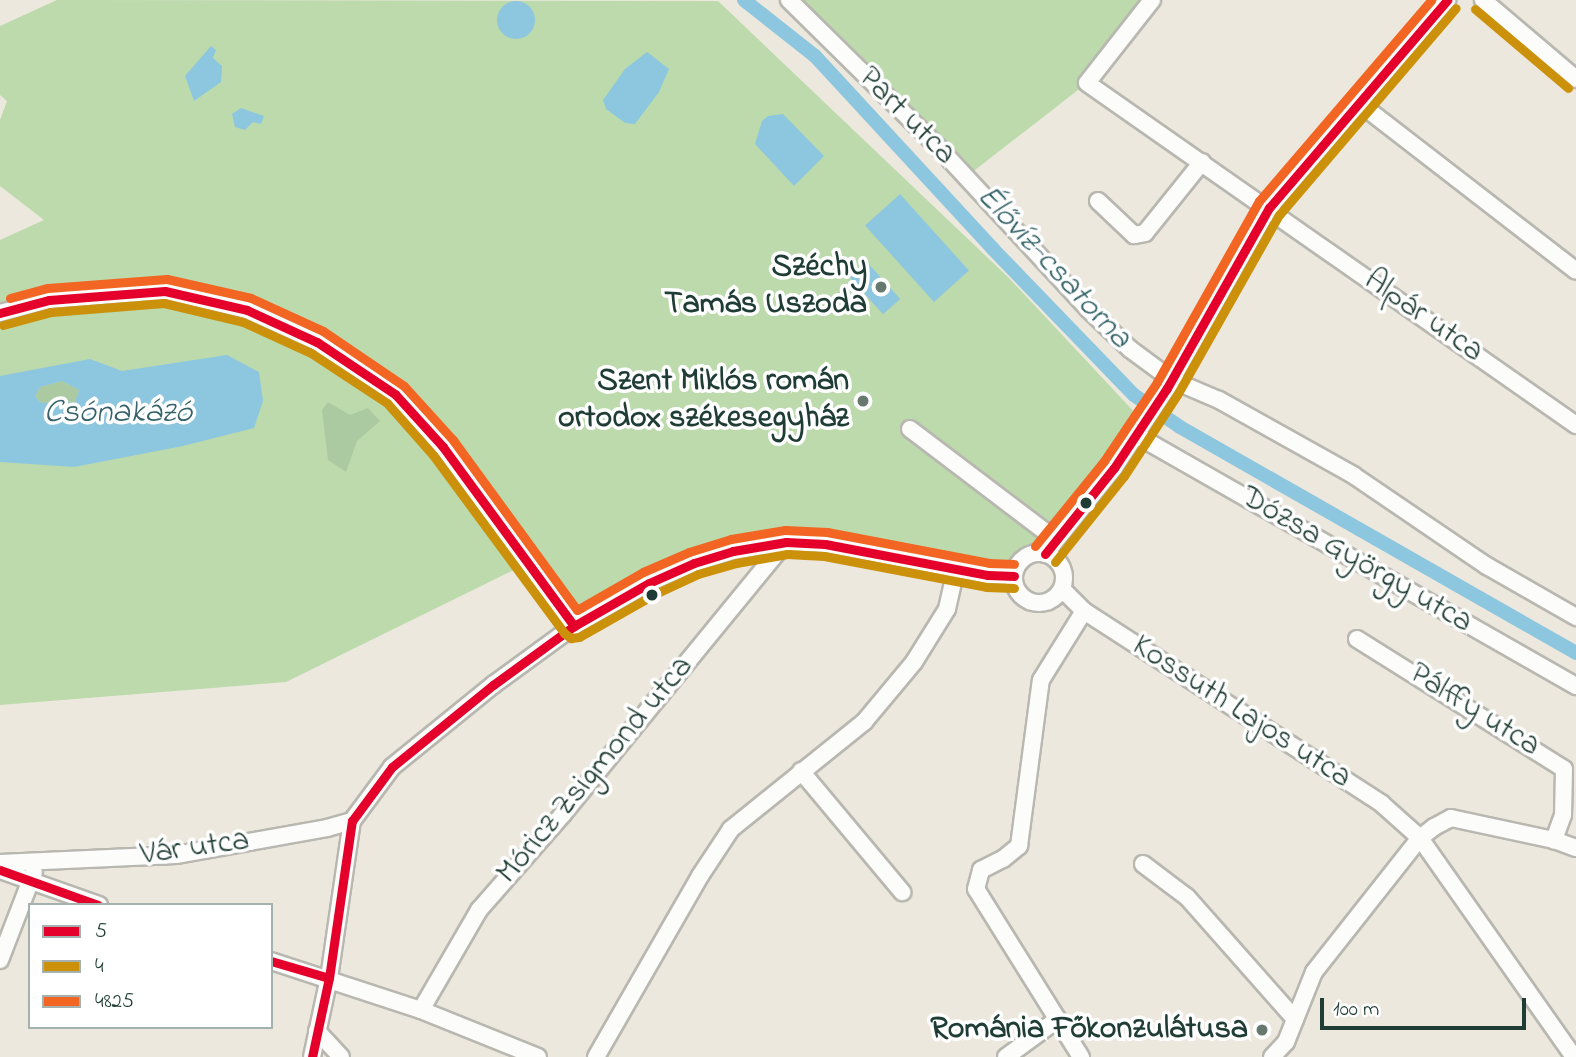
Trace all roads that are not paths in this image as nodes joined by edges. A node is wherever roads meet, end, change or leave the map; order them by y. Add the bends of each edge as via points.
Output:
1 (789, 0) edge
2 (1152, 0) edge
3 (1447, 0) edge
4 (1483, 0) edge
5 (1576, 79) edge
6 (1359, 103) junction
7 (1202, 162) junction
8 (1098, 201) dead end
9 (1269, 208) junction
10 (1576, 271) edge
11 (0, 313) edge
12 (1169, 384) junction
13 (1576, 425) edge
14 (910, 429) dead end
15 (1137, 433) junction
16 (1056, 540) junction
17 (786, 542) junction
18 (1045, 554) junction
19 (956, 569) junction
20 (1014, 576) junction
21 (1062, 589) junction
22 (1084, 611) junction
23 (1576, 617) edge
24 (573, 626) junction
25 (1357, 639) dead end
26 (1576, 686) edge
27 (800, 771) junction
28 (352, 821) junction
29 (1420, 838) junction
30 (1554, 840) junction
31 (1576, 848) edge
32 (0, 863) edge
33 (36, 863) junction
34 (1143, 864) dead end
35 (0, 870) edge
36 (32, 882) junction
37 (902, 892) dead end
38 (93, 903) edge
39 (0, 960) edge
40 (273, 962) edge
41 (329, 978) junction
42 (421, 1010) junction
43 (1296, 1018) junction
44 (1058, 1019) junction
45 (317, 1031) junction
46 (312, 1057) edge
47 (341, 1057) edge
48 (538, 1057) edge
49 (596, 1057) edge
50 (1006, 1057) edge
51 (1081, 1057) edge
52 (1272, 1057) edge
53 (1574, 1057) edge

1 - 12 street, Part utca via 974,183 1088,309
2 - 7 street, Alpár utca via 1087,83
3 - 6 street
4 - 5 street
6 - 9 street
6 - 10 street
7 - 8 street via 1145,233 1135,235
7 - 9 street, Alpár utca
9 - 12 street
9 - 13 street, Alpár utca
11 - 24 street via 50,300 165,291 247,310 317,342 395,394 443,447
12 - 15 street
12 - 23 street, Dózsa György utca via 1219,400 1353,475 1487,566
14 - 16 street
15 - 16 street
15 - 26 street, Dózsa György utca
16 - 18 street
17 - 19 street via 825,544
17 - 24 street via 694,563
17 - 42 street, Móricz Zsigmond utca via 479,910
18 - 20 street via 1021,561
18 - 21 street via 1063,572
19 - 20 street
19 - 27 street via 947,609 914,663 864,722
20 - 21 street via 1018,592 1032,602 1049,601
21 - 22 street, Kossuth Lajos utca
22 - 29 street, Kossuth Lajos utca via 1382,804
22 - 44 street via 1041,680 1019,846 981,870 976,890
24 - 28 street via 392,767
25 - 30 street, Pálffy utca via 1564,769 1563,815
27 - 37 street
27 - 49 street via 731,829
28 - 33 street, Vár utca via 176,855
28 - 41 street
29 - 30 street via 1451,818
29 - 43 street via 1314,972
29 - 53 street, Kossuth Lajos utca
30 - 31 street
32 - 33 street, Vár utca
33 - 36 street
34 - 43 street via 1187,897
35 - 36 street
36 - 38 street
36 - 39 street
40 - 41 street
41 - 42 street
41 - 45 street
42 - 48 street
43 - 52 street via 1286,1042
44 - 50 street
44 - 51 street
45 - 46 street
45 - 47 street

